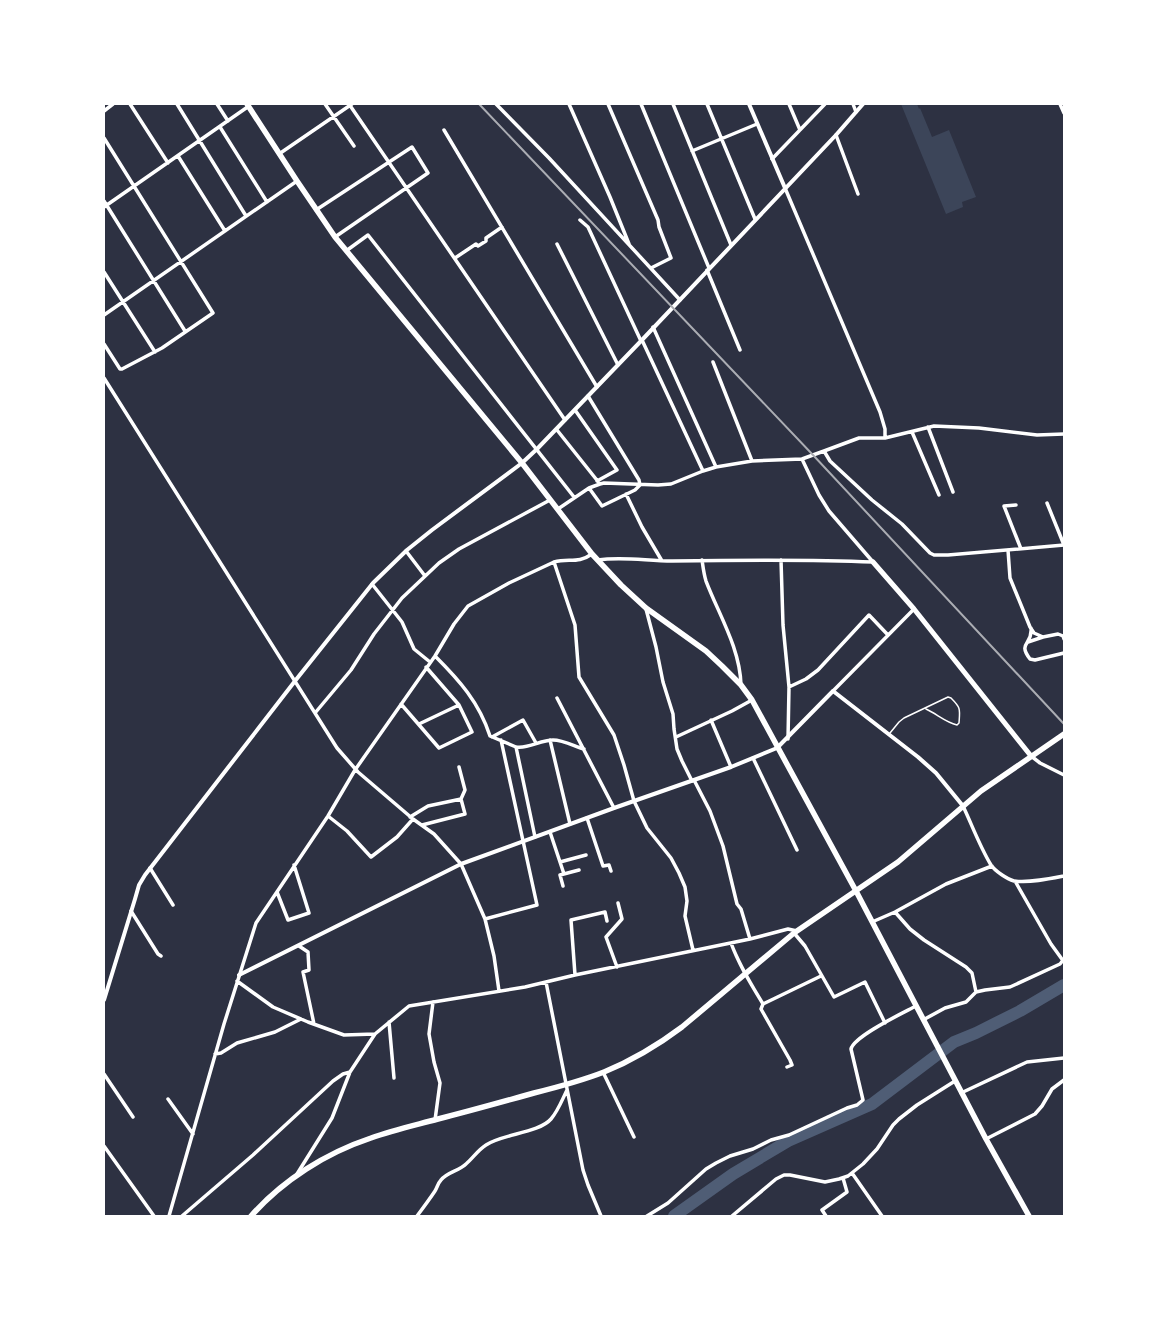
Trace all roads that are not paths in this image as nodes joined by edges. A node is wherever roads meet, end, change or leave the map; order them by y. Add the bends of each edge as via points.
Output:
1 (113, 104) edge
2 (130, 104) edge
3 (177, 104) edge
4 (217, 104) edge
5 (325, 104) edge
6 (496, 104) edge
7 (569, 104) edge
8 (608, 104) edge
9 (641, 104) edge
10 (673, 104) edge
11 (707, 104) edge
12 (749, 104) edge
13 (789, 104) edge
14 (853, 104) edge
15 (863, 104) edge
16 (1060, 104) edge
17 (248, 105) edge
18 (350, 105) edge
19 (823, 105) edge
20 (104, 111) edge
21 (856, 112) junction
22 (1064, 113) edge
23 (334, 116) junction
24 (228, 121) junction
25 (757, 124) junction
26 (220, 126) junction
27 (444, 130) dead end
28 (800, 130) junction
29 (836, 135) junction
30 (104, 138) edge
31 (722, 139) junction
32 (199, 140) junction
33 (354, 146) dead end
34 (692, 151) junction
35 (279, 154) junction
36 (178, 156) junction
37 (772, 159) junction
38 (168, 163) junction
39 (389, 163) junction
40 (297, 181) junction
41 (134, 186) junction
42 (406, 188) junction
43 (785, 188) junction
44 (858, 194) dead end
45 (104, 201) edge
46 (267, 202) junction
47 (105, 206) edge
48 (316, 210) junction
49 (246, 216) junction
50 (755, 219) junction
51 (580, 220) dead end
52 (502, 227) junction
53 (225, 231) junction
54 (335, 238) junction
55 (557, 244) dead end
56 (731, 245) junction
57 (630, 246) junction
58 (346, 251) junction
59 (455, 258) junction
60 (181, 262) junction
61 (650, 268) junction
62 (708, 269) junction
63 (104, 272) edge
64 (154, 281) junction
65 (680, 300) junction
66 (123, 302) junction
67 (104, 315) edge
68 (653, 327) junction
69 (186, 331) junction
70 (642, 341) junction
71 (104, 344) edge
72 (740, 350) dead end
73 (155, 352) junction
74 (713, 362) dead end
75 (618, 364) junction
76 (104, 378) edge
77 (597, 387) junction
78 (588, 396) junction
79 (575, 410) junction
80 (565, 420) junction
81 (928, 427) junction
82 (556, 430) junction
83 (912, 432) junction
84 (1064, 434) edge
85 (885, 438) junction
86 (537, 449) junction
87 (824, 451) junction
88 (802, 459) junction
89 (752, 461) junction
90 (522, 464) junction
91 (716, 467) junction
92 (703, 471) junction
93 (598, 483) junction
94 (640, 485) junction
95 (589, 488) junction
96 (953, 492) dead end
97 (626, 494) junction
98 (938, 495) dead end
99 (574, 497) junction
100 (550, 500) junction
101 (1048, 503) dead end
102 (1016, 505) dead end
103 (558, 509) junction
104 (1064, 545) edge
105 (1021, 549) junction
106 (1008, 550) junction
107 (406, 551) junction
108 (592, 554) junction
109 (598, 560) junction
110 (702, 560) junction
111 (781, 560) junction
112 (662, 561) junction
113 (554, 562) junction
114 (873, 562) junction
115 (425, 576) junction
116 (372, 584) junction
117 (646, 608) junction
118 (914, 609) junction
119 (392, 610) junction
120 (1030, 627) junction
121 (888, 635) junction
122 (1043, 637) junction
123 (1064, 639) edge
124 (1027, 643) junction
125 (1064, 653) edge
126 (434, 656) junction
127 (430, 662) junction
128 (426, 667) junction
129 (295, 681) junction
130 (741, 685) junction
131 (789, 687) junction
132 (833, 691) junction
133 (557, 698) dead end
134 (752, 700) junction
135 (401, 704) junction
136 (459, 705) junction
137 (926, 709) junction
138 (314, 713) junction
139 (711, 720) junction
140 (419, 724) junction
141 (889, 734) junction
142 (1064, 734) edge
143 (492, 737) junction
144 (676, 737) junction
145 (788, 739) junction
146 (501, 740) junction
147 (550, 740) junction
148 (536, 743) junction
149 (516, 747) junction
150 (777, 748) junction
151 (584, 749) junction
152 (1031, 756) junction
153 (753, 758) junction
154 (459, 767) dead end
155 (731, 767) junction
156 (356, 770) junction
157 (1064, 776) edge
158 (693, 780) junction
159 (461, 799) junction
160 (634, 801) junction
161 (963, 806) junction
162 (614, 808) junction
163 (328, 816) junction
164 (412, 818) junction
165 (587, 818) junction
166 (570, 824) junction
167 (422, 825) junction
168 (550, 832) junction
169 (535, 837) junction
170 (523, 841) junction
171 (797, 850) dead end
172 (586, 855) dead end
173 (560, 862) junction
174 (461, 864) junction
175 (294, 865) junction
176 (992, 866) junction
177 (150, 868) junction
178 (579, 870) dead end
179 (611, 871) dead end
180 (564, 874) junction
181 (1064, 876) edge
182 (1015, 881) junction
183 (563, 886) dead end
184 (856, 891) junction
185 (277, 892) junction
186 (618, 903) dead end
187 (173, 905) dead end
188 (131, 911) junction
189 (895, 912) junction
190 (485, 920) junction
191 (607, 921) dead end
192 (872, 922) junction
193 (795, 932) junction
194 (750, 939) junction
195 (730, 943) junction
196 (299, 946) junction
197 (693, 950) junction
198 (161, 956) dead end
199 (1064, 960) edge
200 (617, 967) junction
201 (239, 975) junction
202 (575, 975) junction
203 (745, 975) junction
204 (821, 976) junction
205 (237, 981) junction
206 (546, 982) junction
207 (499, 991) junction
208 (976, 992) junction
209 (104, 1000) edge
210 (433, 1002) junction
211 (763, 1004) junction
212 (916, 1006) junction
213 (301, 1019) junction
214 (923, 1020) junction
215 (389, 1022) junction
216 (885, 1023) junction
217 (314, 1024) junction
218 (375, 1034) junction
219 (216, 1054) junction
220 (1064, 1058) edge
221 (787, 1067) dead end
222 (350, 1072) junction
223 (603, 1072) junction
224 (104, 1074) edge
225 (394, 1078) dead end
226 (1064, 1080) edge
227 (955, 1081) junction
228 (567, 1087) junction
229 (961, 1093) junction
230 (168, 1099) dead end
231 (133, 1117) dead end
232 (435, 1120) junction
233 (193, 1134) junction
234 (634, 1137) dead end
235 (986, 1139) junction
236 (104, 1146) edge
237 (852, 1173) junction
238 (296, 1175) junction
239 (844, 1178) junction
240 (154, 1216) edge
241 (169, 1216) edge
242 (182, 1216) edge
243 (251, 1216) edge
244 (417, 1216) edge
245 (601, 1216) edge
246 (647, 1216) edge
247 (732, 1216) edge
248 (826, 1216) edge
249 (882, 1216) edge
250 (1030, 1216) edge

1 - 20 street
2 - 38 street
3 - 32 street
4 - 24 street
5 - 23 street
6 - 57 street
7 - 57 street
8 - 61 street via 658,220 671,258
9 - 62 street
10 - 34 street
11 - 31 street
12 - 25 street
13 - 28 street
14 - 21 street
15 - 21 street
16 - 22 street
17 - 24 street
17 - 35 main road
18 - 23 street
18 - 39 street
19 - 28 street
21 - 29 street
23 - 33 street
23 - 35 street
24 - 26 street
25 - 31 street
25 - 37 street
26 - 32 street
26 - 46 street
27 - 52 street
28 - 37 street
29 - 43 street
29 - 44 street
30 - 41 street
31 - 34 street
31 - 50 street
32 - 36 street
32 - 49 street
34 - 56 street
35 - 40 main road
36 - 38 street
36 - 53 street
37 - 43 street
38 - 41 street
39 - 42 street
39 - 42 street via 412,147 428,173
39 - 48 street
40 - 46 street
40 - 48 main road
41 - 47 street
41 - 60 street
42 - 54 street
42 - 59 street
43 - 50 street
43 - 85 street via 880,412
45 - 47 street
46 - 49 street
47 - 64 street
48 - 54 main road
49 - 53 street
50 - 56 street
51 - 70 street via 588,227
52 - 59 street via 486,238 486,241 478,246 476,244
52 - 77 street
53 - 60 street
54 - 58 main road
55 - 75 street
56 - 62 street
57 - 61 street
58 - 86 street via 368,235
58 - 90 main road
59 - 80 street
60 - 64 street
60 - 69 street via 213,313
61 - 65 street
62 - 65 street
62 - 72 street
63 - 66 street
64 - 66 street
64 - 69 street
65 - 68 street
66 - 67 street
66 - 73 street
68 - 70 street
68 - 91 street
69 - 73 street
70 - 75 street
70 - 92 street
71 - 73 street via 121,369
74 - 89 street
75 - 77 street
76 - 129 street
77 - 78 street
78 - 79 street
78 - 94 street via 640,480
79 - 80 street
79 - 93 street via 617,470
80 - 82 street
81 - 83 street
81 - 84 street via 979,428 1037,435
81 - 96 street
82 - 86 street
82 - 93 street
83 - 85 street
83 - 98 street
85 - 87 street via 859,438
86 - 90 street
86 - 99 street
87 - 88 street
87 - 106 street via 830,461 902,524 930,553 944,555
88 - 89 street
88 - 114 street via 829,511
89 - 91 street
90 - 100 main road
90 - 107 street
91 - 92 street
92 - 94 street via 671,484
93 - 94 street
93 - 95 street
94 - 97 street
95 - 97 street via 602,506
95 - 99 street
97 - 112 street
99 - 103 street
100 - 103 main road
100 - 115 street via 459,549
101 - 104 street
102 - 105 street via 1004,506
103 - 108 main road
104 - 105 street
105 - 106 street
106 - 120 street via 1010,578
107 - 115 street
107 - 116 street
108 - 109 main road
108 - 113 street via 582,560
109 - 112 street
109 - 117 main road
110 - 111 street
110 - 112 street
110 - 130 street via 706,580 723,617 740,667
111 - 114 street
111 - 131 street via 783,625
113 - 126 street via 468,606
113 - 160 street via 575,625 579,677 614,735
114 - 118 main road
115 - 119 street
116 - 119 street
116 - 129 street
117 - 130 main road via 706,651
117 - 144 street via 673,714
118 - 121 street
118 - 152 main road
119 - 127 street via 402,622 414,649
119 - 138 street via 351,670
120 - 122 street via 1034,633
120 - 124 street via 1031,638
121 - 131 street via 869,615 818,670
121 - 132 street
122 - 123 street via 1058,634
122 - 124 street
124 - 125 street via 1024,651 1030,659
126 - 127 street
126 - 143 street via 468,692
127 - 128 street
128 - 135 street
128 - 136 street
129 - 138 street
129 - 177 street
130 - 134 main road
131 - 145 street
132 - 141 street
132 - 145 street
133 - 151 street
134 - 139 street
134 - 150 main road
135 - 140 street
135 - 156 street
136 - 140 street
136 - 140 street via 472,732 439,748
137 - 137 lane via 948,697 951,698 959,706 959,723 949,723
137 - 141 lane via 904,718
138 - 156 street via 337,748
139 - 144 street
139 - 155 street
141 - 161 street via 936,773
142 - 152 main road
143 - 146 street
143 - 148 street via 523,720
144 - 158 street via 677,749
145 - 150 street
146 - 149 street
146 - 170 street
147 - 148 street
147 - 151 street via 559,740
147 - 166 street
148 - 149 street via 526,748
149 - 169 street
150 - 153 street
150 - 184 main road
151 - 162 street
152 - 157 street
152 - 161 main road
153 - 155 street
153 - 171 street
154 - 159 street via 465,790
155 - 158 street
156 - 163 street
156 - 164 street
158 - 160 street
158 - 194 street via 710,812
159 - 164 street via 428,806
159 - 167 street via 465,814
160 - 162 street
160 - 197 street via 647,828 671,858 685,887 685,916
161 - 176 street
161 - 184 main road via 898,862
162 - 165 street
163 - 164 street via 347,831 371,858 396,837
163 - 175 street
164 - 167 street
165 - 166 street
165 - 179 street via 603,866 609,865
166 - 168 street
167 - 174 street via 434,834
168 - 169 street
168 - 173 street
169 - 170 street
170 - 174 street
170 - 190 street via 537,905
172 - 173 street
173 - 180 street
174 - 190 street
174 - 196 street
175 - 185 street
175 - 185 street via 309,913 288,920
176 - 182 street
176 - 189 street via 946,884
177 - 187 street
177 - 188 street via 139,886
178 - 180 street
180 - 183 street via 560,875
181 - 182 street
182 - 199 street via 1051,944
184 - 192 main road
184 - 193 main road
185 - 201 street via 256,923
186 - 200 street via 622,918 606,936
188 - 198 street
188 - 209 street
189 - 192 street
189 - 208 street via 919,936 966,967 972,973
190 - 207 street
191 - 202 street via 605,912 570,920
192 - 212 main road
193 - 194 street via 788,929
193 - 203 main road
193 - 204 street
194 - 195 street
195 - 197 street
195 - 203 street
196 - 201 street
196 - 217 street via 308,952 309,970 303,972
197 - 200 street
199 - 208 street via 1010,987
200 - 202 street
201 - 205 street
202 - 206 street
203 - 211 street
203 - 223 main road via 663,1041
204 - 211 street
204 - 216 street via 834,997 865,982
205 - 213 street via 273,1007
205 - 219 street
206 - 207 street
206 - 228 street
207 - 210 street
208 - 214 street via 966,1002 945,1008
210 - 215 street via 408,1006
210 - 232 street via 429,1034 440,1083
211 - 221 street via 761,1009 792,1064
212 - 214 main road
212 - 216 street
213 - 217 street
213 - 219 street via 275,1032 237,1043
214 - 227 main road
215 - 218 street
215 - 225 street
216 - 246 street via 852,1044 863,1100 857,1105 716,1163 668,1203
217 - 218 street via 344,1035
218 - 222 street
219 - 233 street
220 - 229 street via 1027,1062
222 - 238 street via 332,1118
222 - 242 street via 333,1081
223 - 228 main road
223 - 234 street
224 - 231 street
226 - 235 street via 1052,1089 1034,1114
227 - 229 main road
227 - 237 street via 898,1119 877,1149
228 - 232 main road
228 - 244 street via 551,1119 538,1127 493,1140 484,1146 467,1164 440,1180
228 - 245 street via 583,1170
229 - 235 main road
230 - 233 street
232 - 238 main road via 352,1145
233 - 241 street
235 - 250 main road
236 - 240 street
237 - 239 street
237 - 249 street
238 - 243 main road via 272,1194
239 - 247 street via 825,1182 784,1176 776,1179
239 - 248 street via 848,1192 822,1210

